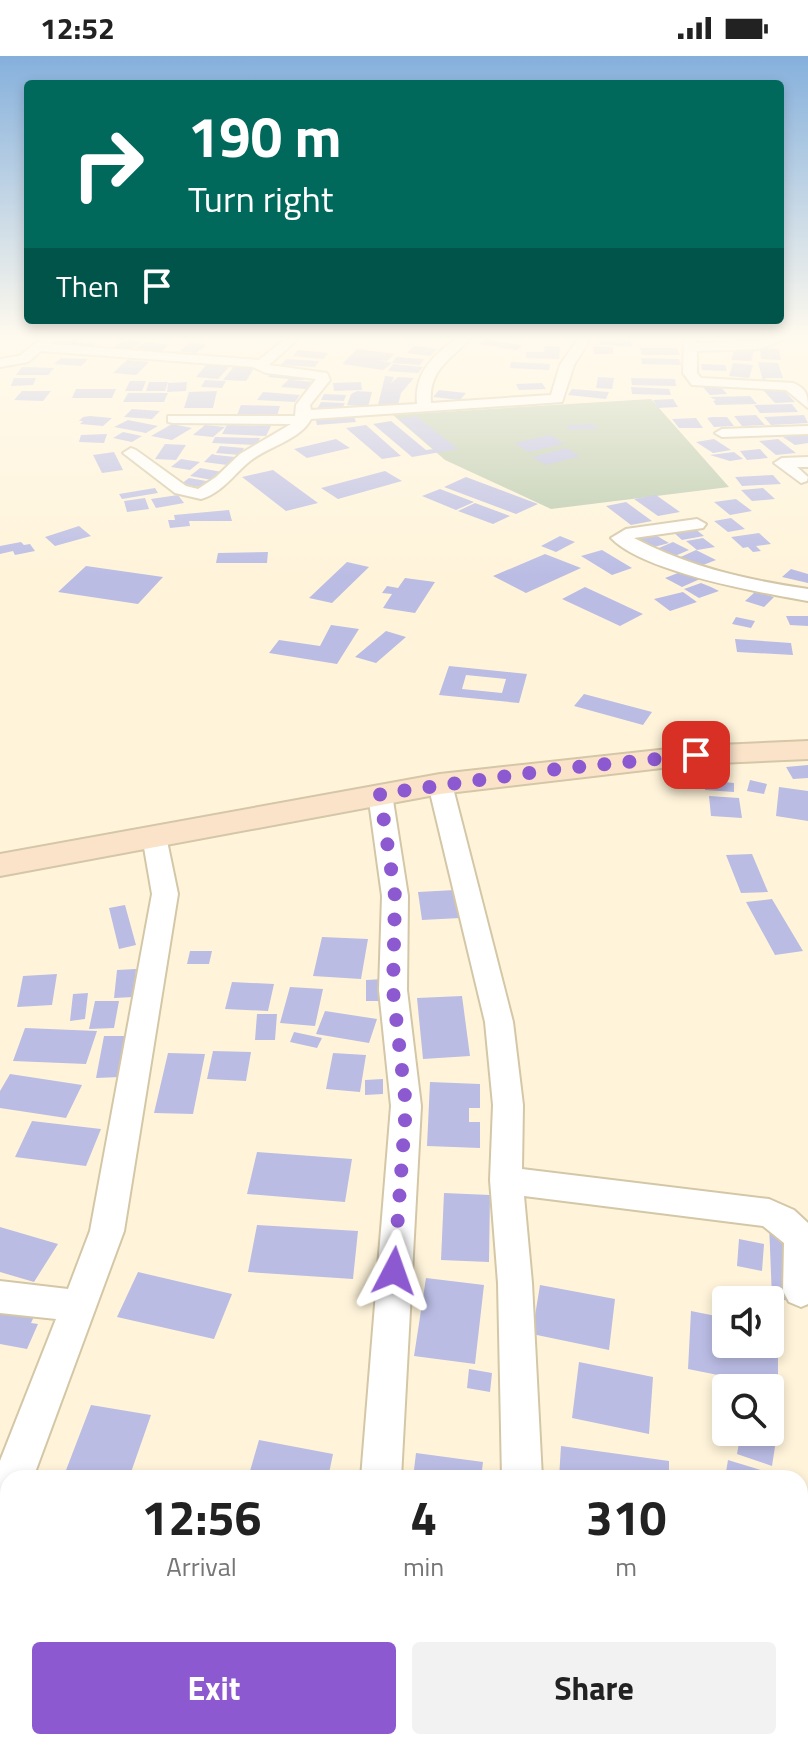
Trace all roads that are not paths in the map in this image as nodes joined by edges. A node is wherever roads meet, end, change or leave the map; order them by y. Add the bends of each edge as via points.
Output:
1 (235, 418) edge
2 (302, 418) edge
3 (173, 419) dead end
4 (808, 430) edge
5 (722, 433) dead end
6 (131, 453) dead end
7 (808, 462) edge
8 (801, 478) dead end
9 (697, 524) dead end
10 (808, 595) edge
11 (808, 750) edge
12 (440, 784) junction
13 (380, 794) junction
14 (154, 836) junction
15 (0, 865) edge
16 (506, 1180) junction
17 (801, 1291) dead end
18 (0, 1297) edge
19 (81, 1306) junction
20 (16, 1470) edge
21 (382, 1470) edge
22 (522, 1470) edge

1 - 3 street
2 - 6 street via 201,494 181,490
4 - 5 street
7 - 8 street via 782,463
9 - 10 street via 620,538 709,578
11 - 12 main road via 680,756
12 - 13 main road
12 - 16 street via 499,1022 508,1105
13 - 14 main road
13 - 21 street via 395,896 393,990 406,1106
14 - 15 main road
14 - 19 street via 165,894 159,944 107,1231
16 - 17 street via 769,1213 791,1221 806,1247
16 - 22 street
18 - 19 street
19 - 20 street

